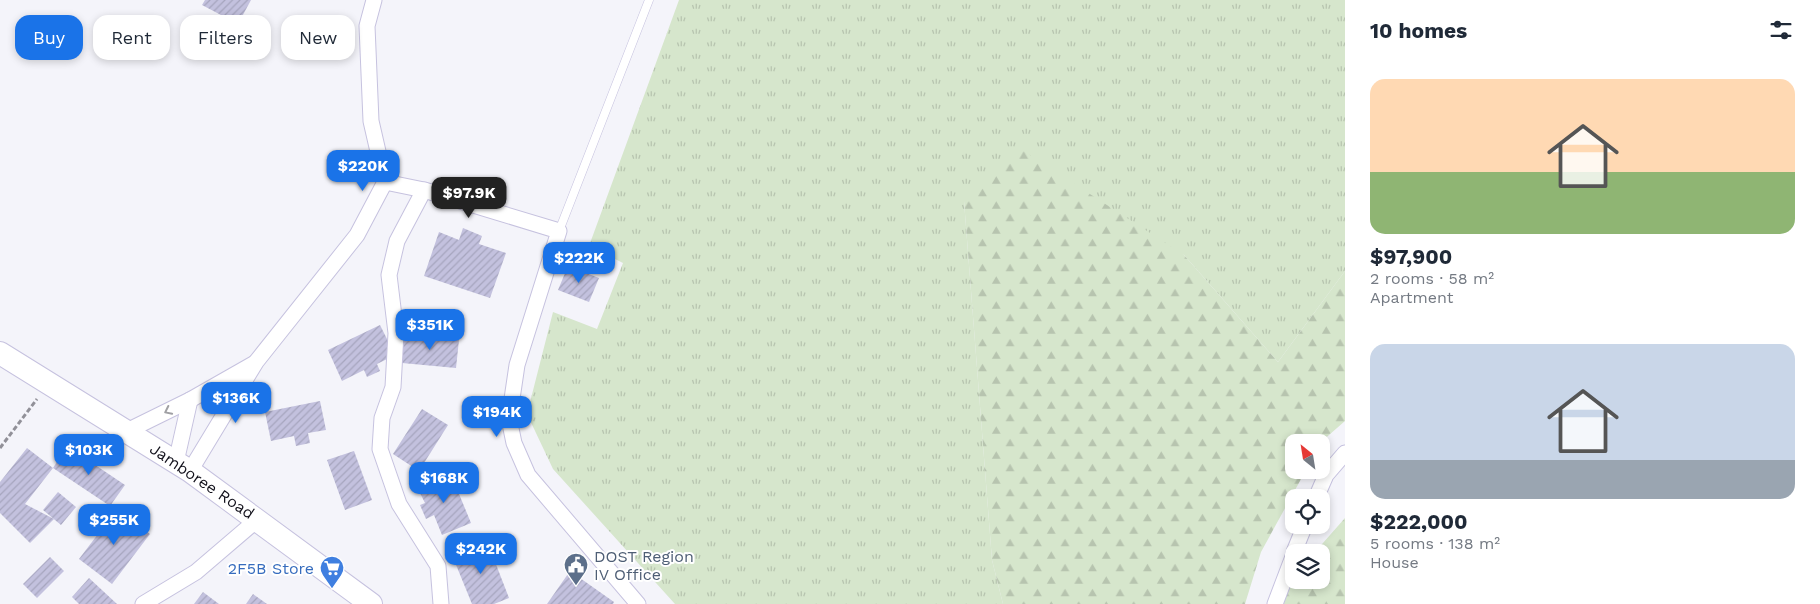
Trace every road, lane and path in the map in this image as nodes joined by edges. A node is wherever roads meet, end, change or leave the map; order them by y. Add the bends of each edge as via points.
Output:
1 (374, 0) edge
2 (649, 0) edge
3 (385, 182) junction
4 (424, 190) junction
5 (559, 231) junction
6 (0, 353) edge
7 (256, 362) junction
8 (48, 384) junction
9 (190, 400) junction
10 (127, 431) junction
11 (0, 448) edge
12 (1345, 453) edge
13 (183, 467) junction
14 (1320, 489) edge
15 (258, 519) junction
16 (1285, 576) edge
17 (143, 604) edge
18 (371, 604) edge
19 (441, 604) edge
20 (638, 604) edge
21 (1274, 604) edge

1 - 3 street via 367,26 371,121
2 - 5 lane
3 - 4 street
3 - 7 street via 357,235
4 - 5 street
4 - 19 street via 397,241 389,275 396,333 393,387 382,418 380,449 399,504 438,566
5 - 20 street via 517,365 508,419 528,475
6 - 8 main road, Jamboree Road
7 - 9 street
7 - 13 street
8 - 10 main road, Jamboree Road
8 - 11 path
9 -> 10 street
9 - 13 street
10 - 13 main road, Jamboree Road
12 - 14 street via 1326,475
13 - 15 main road, Jamboree Road
15 - 17 street via 196,572
15 - 18 main road, Jamboree Road
16 - 21 street

